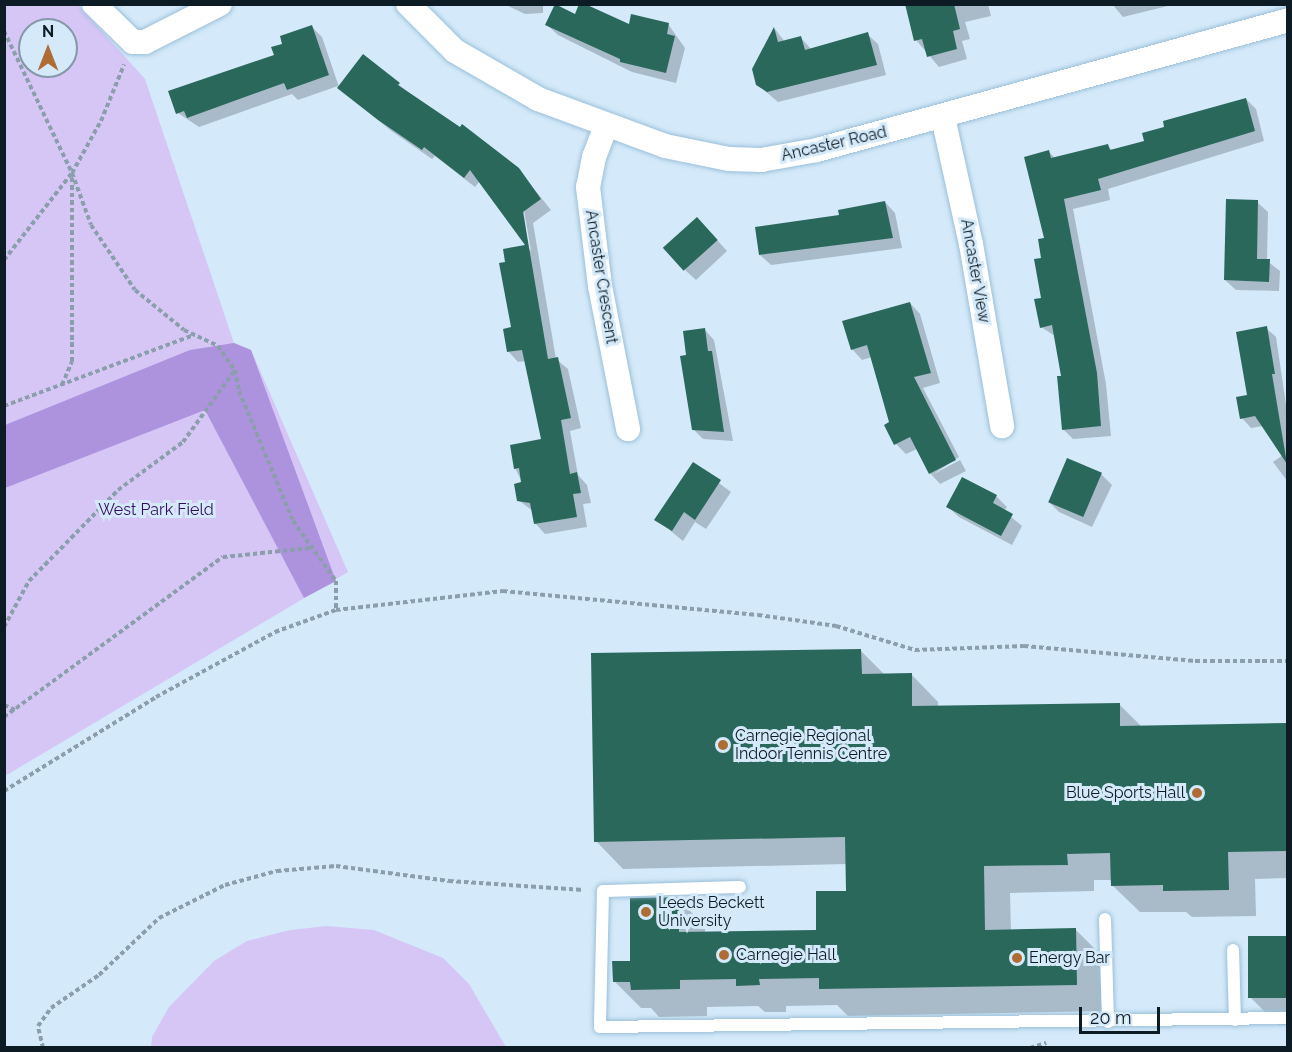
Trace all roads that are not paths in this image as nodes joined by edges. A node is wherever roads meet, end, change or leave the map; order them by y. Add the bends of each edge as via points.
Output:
1 (94, 4) edge
2 (220, 4) edge
3 (408, 4) edge
4 (1287, 20) edge
5 (943, 117) junction
6 (606, 126) junction
7 (1002, 426) dead end
8 (627, 429) dead end
9 (740, 887) dead end
10 (1105, 919) dead end
11 (1233, 950) dead end
12 (1287, 1018) edge
13 (1235, 1020) junction
14 (1108, 1022) junction

1 - 2 street via 133,42 145,42
3 - 6 street, Ancaster Road via 455,51 538,99
4 - 5 street, Ancaster Road
5 - 6 street, Ancaster Road via 817,150 761,160 729,159 665,146
5 - 7 street, Ancaster View via 971,244
6 - 8 street, Ancaster Crescent via 588,187 600,286
9 - 14 lane via 603,891 600,1028
10 - 14 lane
11 - 13 lane
12 - 13 lane
13 - 14 lane

